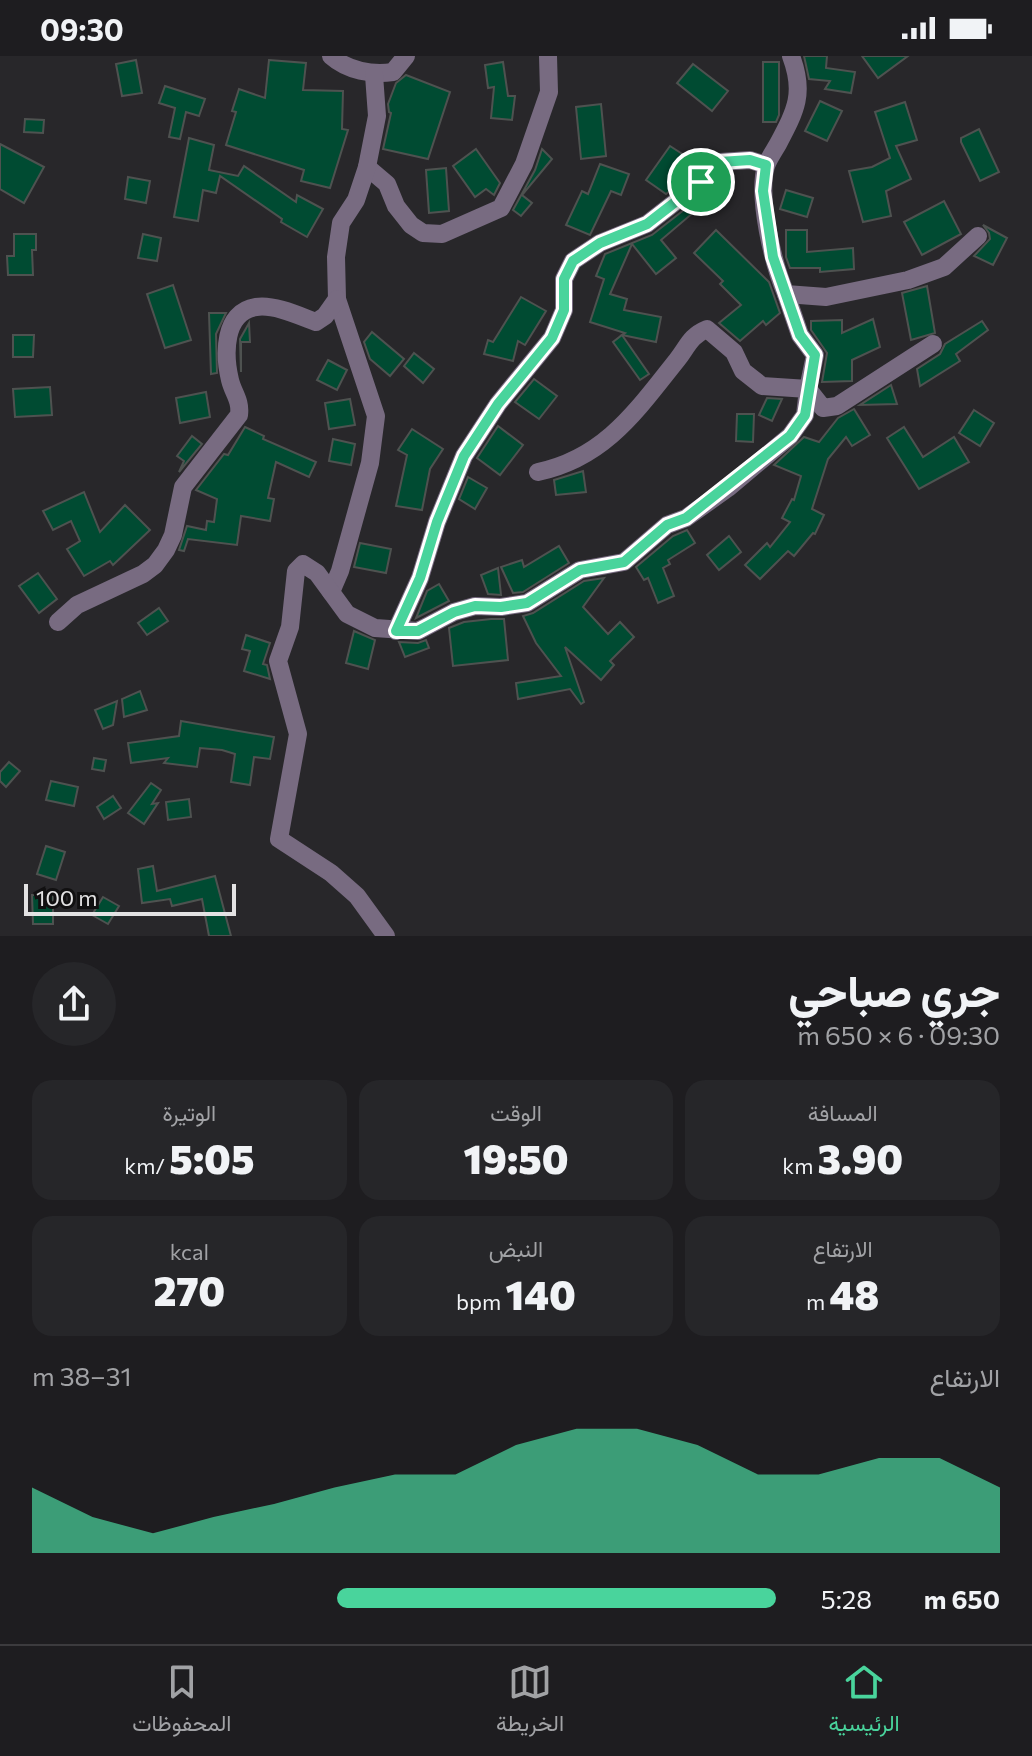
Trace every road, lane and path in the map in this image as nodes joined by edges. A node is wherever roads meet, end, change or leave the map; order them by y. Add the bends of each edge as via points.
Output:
1 (331, 56) edge
2 (406, 56) edge
3 (548, 56) edge
4 (791, 56) edge
5 (374, 75) junction
6 (766, 165) junction
7 (367, 167) junction
8 (978, 236) dead end
9 (786, 294) junction
10 (337, 299) junction
11 (933, 344) dead end
12 (808, 389) junction
13 (538, 472) dead end
14 (331, 592) junction
15 (58, 622) dead end
16 (396, 631) junction
17 (386, 936) edge

1 - 5 street
2 - 5 street via 393,72
3 - 7 street via 549,92 524,164 501,208 442,234 423,233 396,206 387,184
4 - 6 street via 800,89 794,113
5 - 7 street via 377,116
6 - 9 street via 763,191 773,257
6 - 16 street via 720,162 647,224 600,243 573,261 564,279 564,310 552,338 464,456
7 - 10 street via 341,223
8 - 9 street via 944,267 908,280 826,297
9 - 12 street via 800,335 815,355
10 - 14 street via 376,416 370,463
10 - 15 street via 316,322 268,307 255,307 235,320 227,339 239,415 183,487 166,550 143,574 77,605
11 - 12 street via 837,406 823,408
12 - 13 street via 762,386 707,329 695,334 610,439 583,458
12 - 16 street via 805,415 790,436 624,562 580,570 527,603 475,606 418,631
14 - 16 street via 347,614 375,628
14 - 17 street via 303,564 296,571 290,627 278,661 298,734 279,839 357,896

